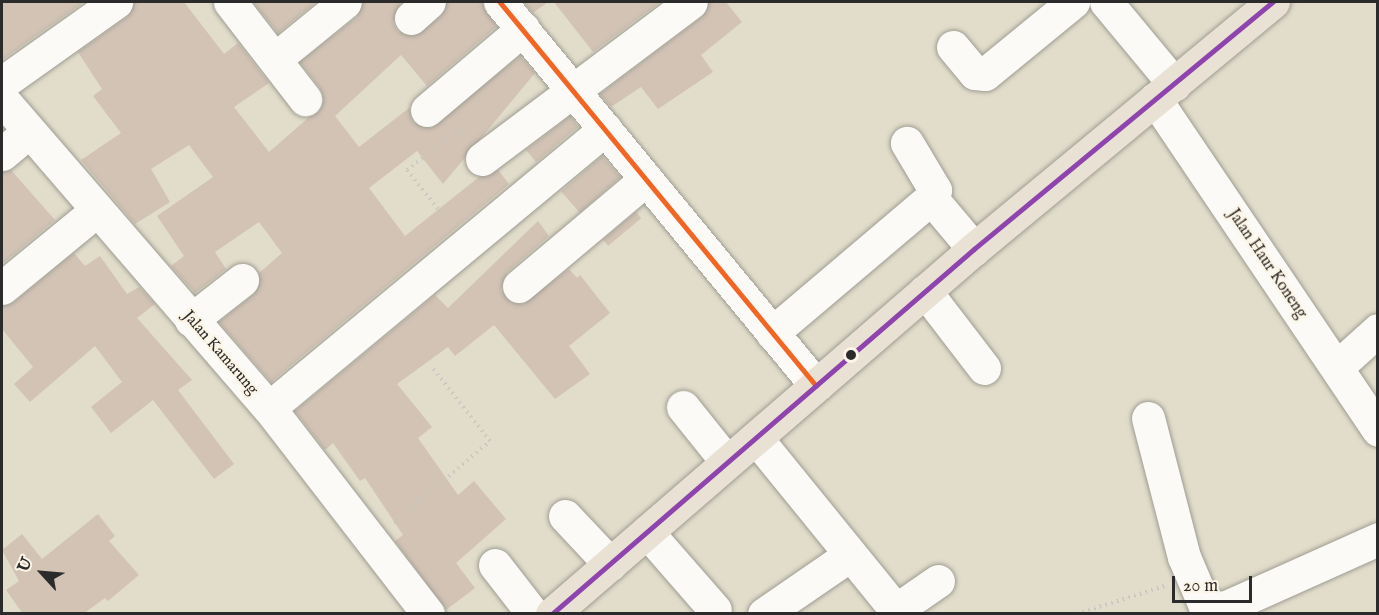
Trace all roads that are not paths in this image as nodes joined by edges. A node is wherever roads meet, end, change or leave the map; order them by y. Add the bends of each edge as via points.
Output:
1 (116, 2) edge
2 (231, 2) edge
3 (345, 2) edge
4 (500, 2) edge
5 (691, 2) edge
6 (1073, 2) edge
7 (1106, 2) edge
8 (1273, 2) edge
9 (523, 29) junction
10 (953, 46) dead end
11 (275, 59) junction
12 (2, 83) edge
13 (572, 88) junction
14 (1164, 91) junction
15 (2, 99) edge
16 (305, 99) dead end
17 (427, 110) dead end
18 (604, 129) junction
19 (29, 131) junction
20 (907, 143) dead end
21 (2, 154) edge
22 (482, 159) road end
23 (646, 179) junction
24 (931, 198) junction
25 (97, 210) junction
26 (974, 249) junction
27 (242, 280) dead end
28 (519, 286) dead end
29 (2, 288) edge
30 (925, 291) junction
31 (191, 320) junction
32 (1377, 330) edge
33 (772, 333) junction
34 (1337, 367) junction
35 (984, 368) dead end
36 (816, 386) junction
37 (683, 407) dead end
38 (268, 408) junction
39 (1148, 418) dead end
40 (1377, 430) edge
41 (756, 438) junction
42 (728, 462) junction
43 (565, 516) dead end
44 (647, 532) junction
45 (1377, 539) edge
46 (850, 555) junction
47 (609, 564) junction
48 (495, 565) dead end
49 (938, 581) dead end
50 (715, 610) dead end
51 (898, 612) edge
52 (428, 614) edge
53 (534, 614) edge
54 (552, 614) edge
55 (764, 614) edge

1 - 12 street
2 - 11 street
3 - 11 street
4 - 9 street
5 - 13 street
6 - 10 street via 985,74 975,73
7 - 14 street, Jalan Haur Koneng
8 - 14 main road
9 - 13 street
9 - 17 street
11 - 16 street
13 - 18 street
13 - 22 street
14 - 26 main road
14 - 34 street, Jalan Haur Koneng
15 - 19 street, Jalan Kamarung
18 - 23 street
18 - 38 street
19 - 21 street
19 - 25 street, Jalan Kamarung
20 - 24 street via 935,190
23 - 28 street
23 - 33 street
24 - 26 street
24 - 33 street
25 - 29 street
25 - 31 street, Jalan Kamarung
26 - 30 main road
27 - 31 street
30 - 35 street
30 - 36 main road
31 - 38 street, Jalan Kamarung
32 - 34 street
33 - 36 street
34 - 40 street, Jalan Haur Koneng
36 - 41 main road
37 - 42 street
38 - 52 street, Jalan Kamarung
39 - 45 street via 1193,577 1205,606 1224,608
41 - 42 main road
41 - 46 street
42 - 44 main road
43 - 47 street
44 - 47 main road
44 - 50 street
46 - 51 street
46 - 55 street
47 - 54 main road
48 - 53 street
49 - 51 street

